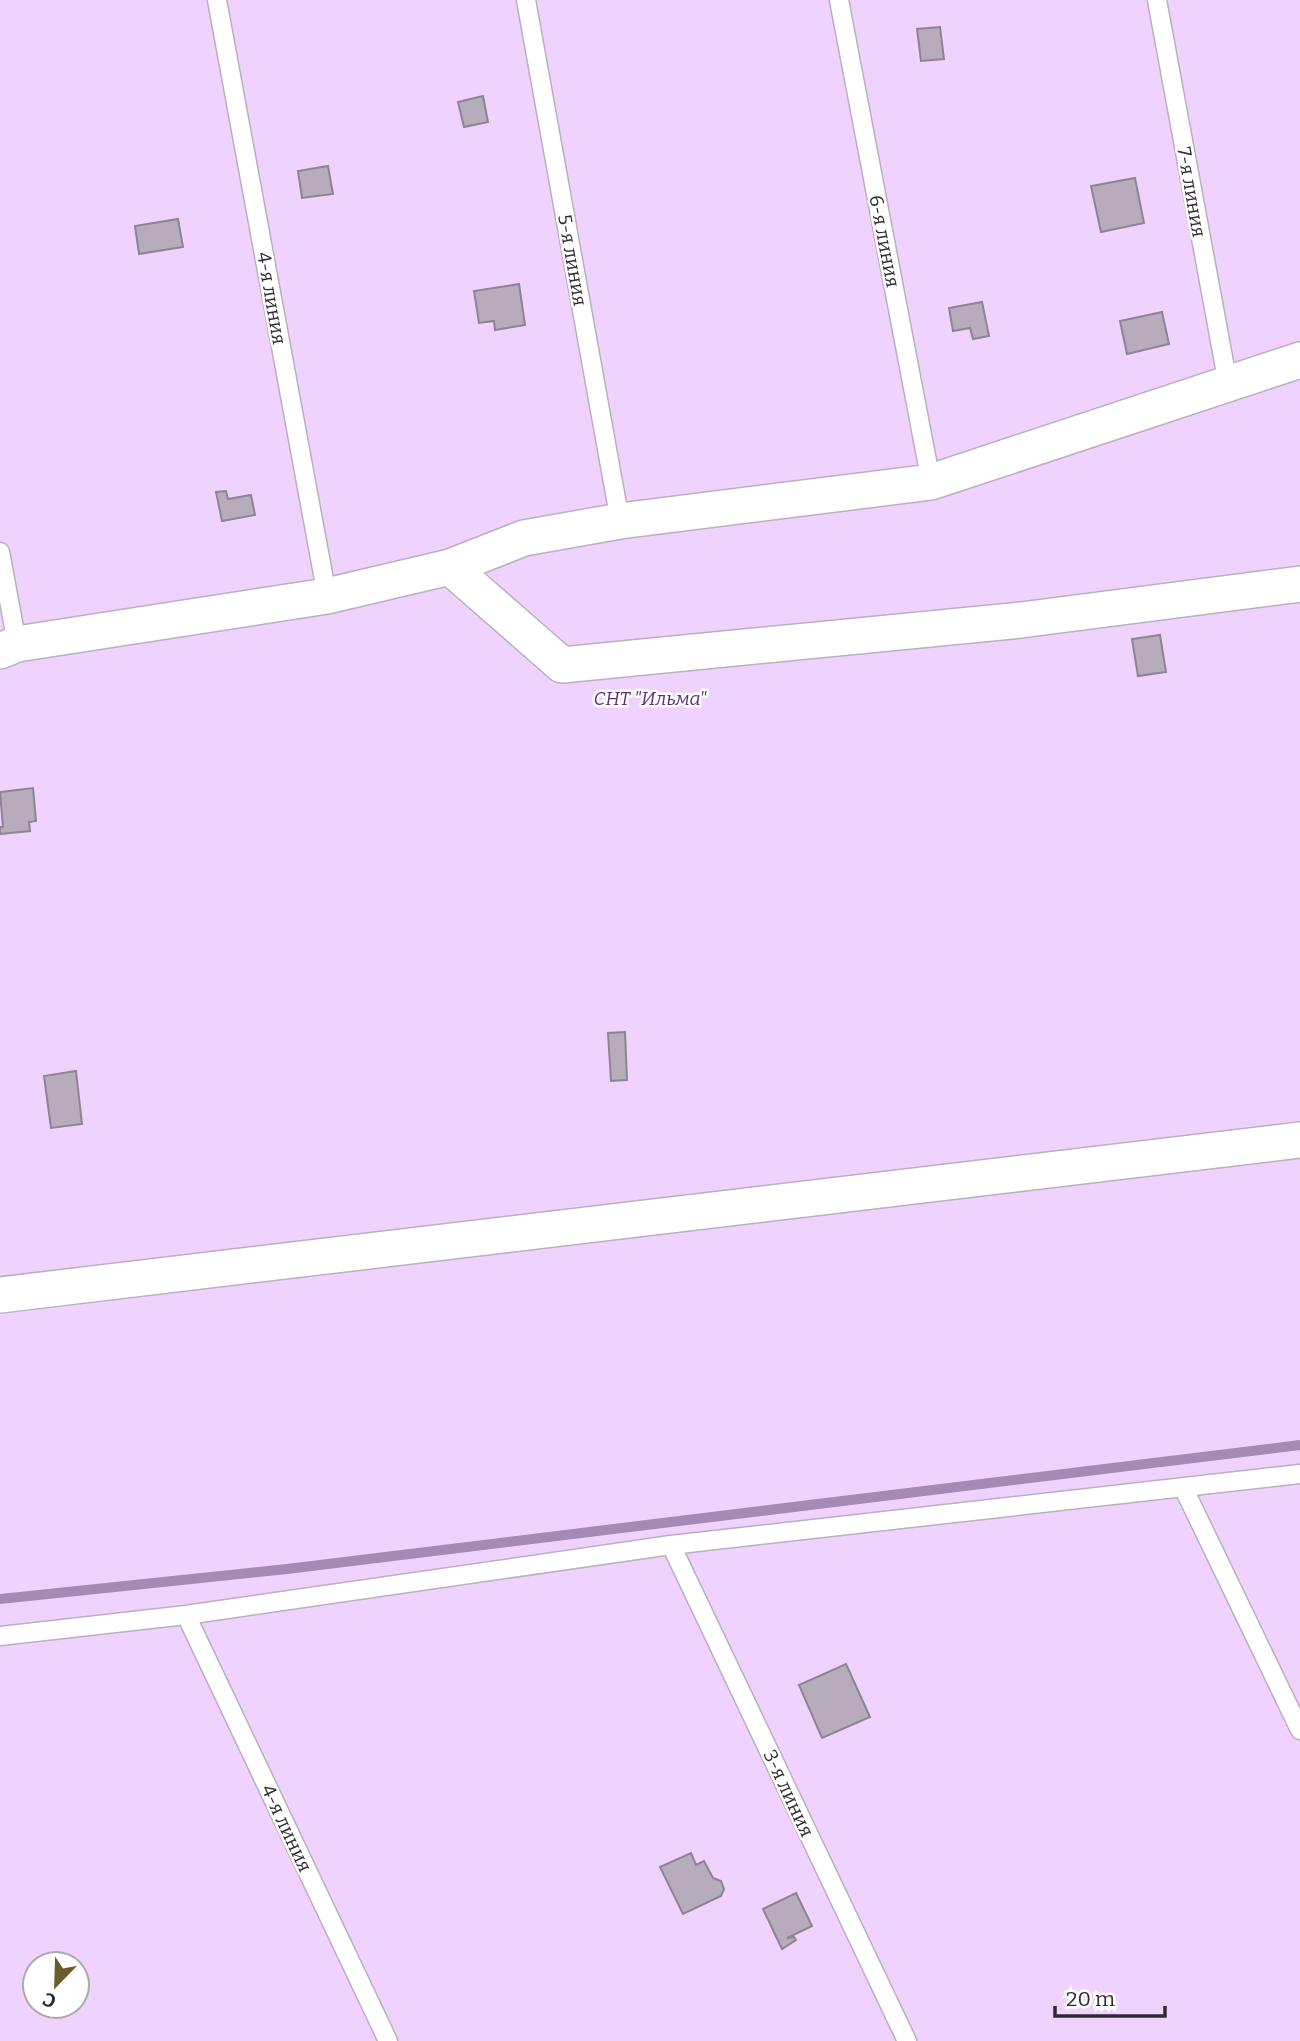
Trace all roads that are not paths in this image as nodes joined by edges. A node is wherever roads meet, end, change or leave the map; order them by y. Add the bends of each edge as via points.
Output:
1 (217, 0) edge
2 (526, 0) edge
3 (839, 0) edge
4 (1157, 0) edge
5 (1300, 360) edge
6 (1228, 384) junction
7 (930, 482) junction
8 (620, 521) junction
9 (0, 552) edge
10 (450, 567) junction
11 (1300, 584) edge
12 (327, 596) junction
13 (8, 648) edge
14 (1300, 1140) edge
15 (0, 1295) edge
16 (1300, 1474) edge
17 (1183, 1487) junction
18 (671, 1545) junction
19 (186, 1615) junction
20 (0, 1636) edge
21 (1300, 1730) edge
22 (388, 2041) edge
23 (907, 2041) edge

1 - 12 lane, 4-я линия
2 - 8 lane, 5-я линия
3 - 7 lane, 6-я линия
4 - 6 lane, 7-я линия
5 - 6 street
6 - 7 street
7 - 8 street
8 - 10 street via 524,538
9 - 13 lane
10 - 11 street via 562,665 1021,620
10 - 12 street
12 - 13 street
14 - 15 street
16 - 17 lane
17 - 18 lane
17 - 21 lane
18 - 19 lane
18 - 23 lane, 3-я линия
19 - 20 lane
19 - 22 lane, 4-я линия

